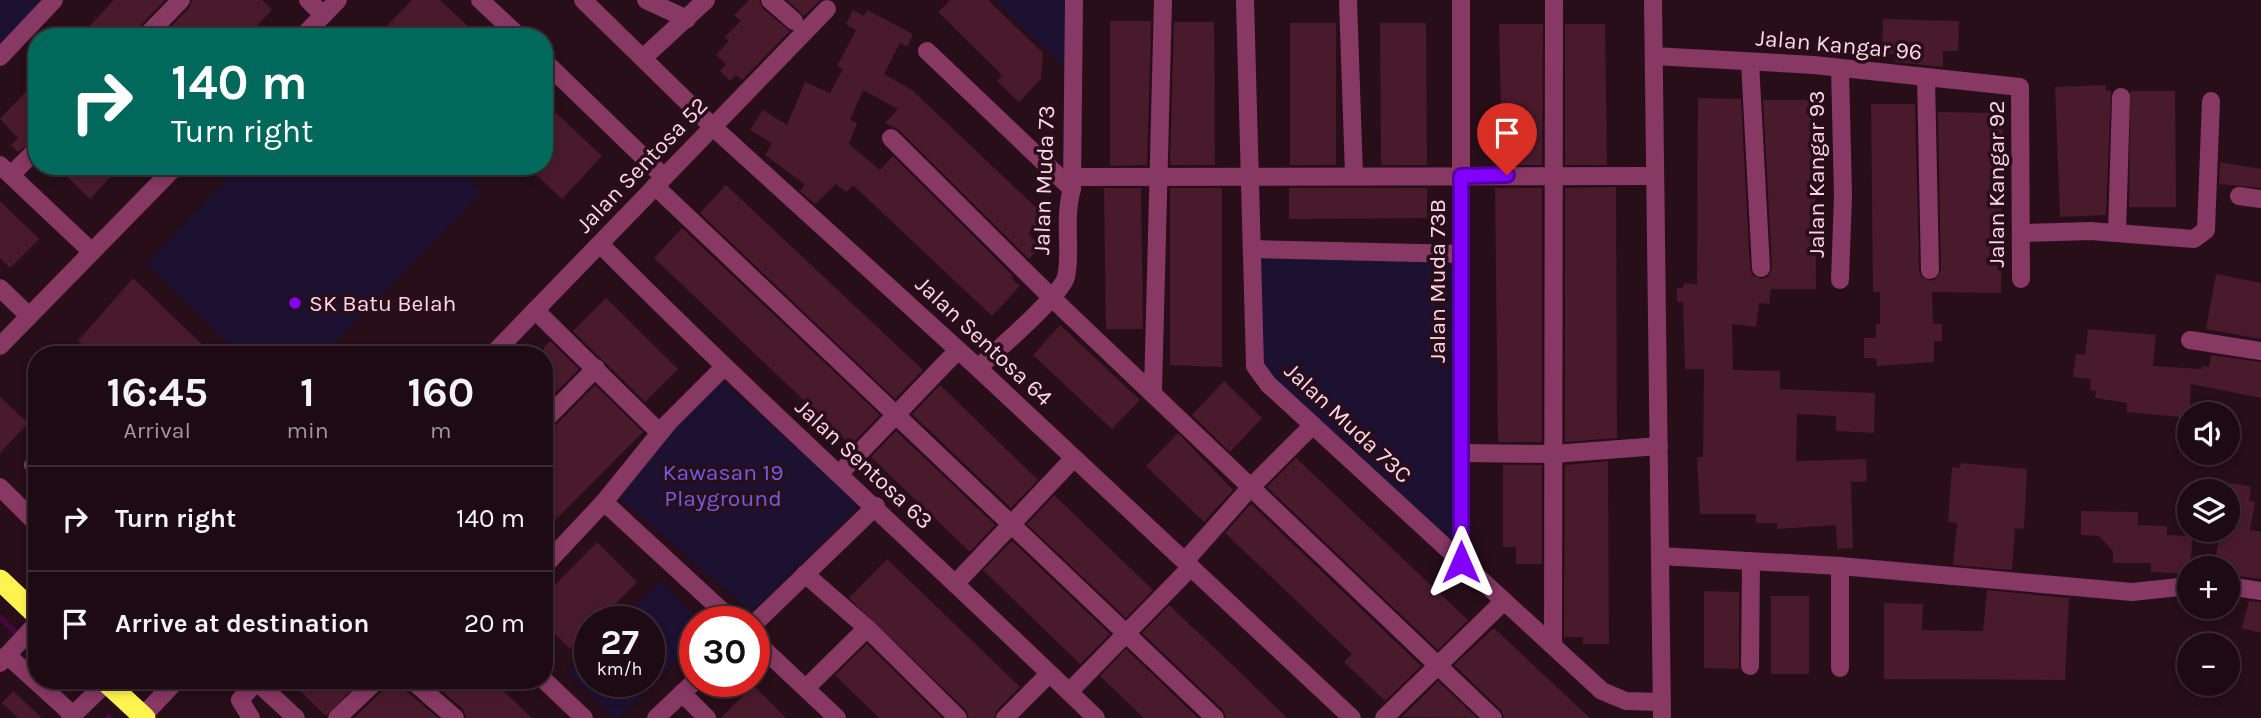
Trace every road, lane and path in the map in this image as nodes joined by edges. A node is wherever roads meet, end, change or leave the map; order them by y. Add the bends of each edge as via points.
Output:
1 (54, 0) edge
2 (181, 0) edge
3 (308, 0) edge
4 (338, 0) edge
5 (480, 0) edge
6 (583, 0) edge
7 (646, 0) edge
8 (706, 0) edge
9 (770, 0) edge
10 (1074, 0) edge
11 (1163, 0) edge
12 (1245, 0) edge
13 (1348, 0) edge
14 (1461, 0) edge
15 (1554, 0) edge
16 (1653, 0) edge
17 (827, 9) dead end
18 (323, 15) junction
19 (687, 19) junction
20 (794, 20) dead end
21 (154, 28) edge
22 (311, 28) edge
23 (510, 28) edge
24 (927, 51) dead end
25 (1654, 56) junction
26 (0, 57) edge
27 (644, 57) junction
28 (1750, 62) junction
29 (1840, 68) junction
30 (553, 70) edge
31 (1926, 78) junction
32 (2020, 87) joint
33 (2121, 97) dead end
34 (2211, 101) dead end
35 (713, 127) junction
36 (891, 138) dead end
37 (28, 155) edge
38 (5, 170) edge
39 (167, 175) edge
40 (1248, 175) junction
41 (1354, 175) junction
42 (1553, 175) junction
43 (1461, 176) junction
44 (1655, 176) junction
45 (1158, 177) junction
46 (660, 182) junction
47 (1072, 183) junction
48 (2239, 196) dead end
49 (2261, 199) edge
50 (2023, 233) junction
51 (2117, 233) junction
52 (600, 244) junction
53 (1252, 250) junction
54 (92, 252) junction
55 (1461, 254) junction
56 (1761, 268) dead end
57 (1930, 270) dead end
58 (2021, 279) dead end
59 (1840, 280) dead end
60 (0, 288) edge
61 (1052, 297) junction
62 (535, 310) junction
63 (29, 316) junction
64 (2190, 340) dead end
65 (0, 346) edge
66 (501, 346) edge
67 (958, 350) junction
68 (2261, 351) edge
69 (596, 368) junction
70 (723, 368) junction
71 (978, 368) junction
72 (1153, 391) junction
73 (553, 412) edge
74 (896, 415) junction
75 (1313, 425) junction
76 (660, 432) junction
77 (1659, 446) junction
78 (1462, 453) junction
79 (1554, 454) junction
80 (1074, 458) junction
81 (840, 473) junction
82 (0, 487) edge
83 (1250, 488) junction
84 (604, 502) junction
85 (876, 506) junction
86 (28, 515) edge
87 (1012, 524) junction
88 (553, 554) edge
89 (1660, 556) junction
90 (1461, 562) junction
91 (1751, 562) junction
92 (1188, 564) junction
93 (1840, 566) junction
94 (805, 574) junction
95 (0, 580) edge
96 (955, 584) junction
97 (2177, 587) edge
98 (2240, 588) edge
99 (2261, 591) edge
100 (1504, 601) junction
101 (28, 606) edge
102 (717, 606) edge
103 (770, 608) edge
104 (867, 628) junction
105 (28, 633) edge
106 (1127, 635) junction
107 (1553, 646) junction
108 (770, 654) edge
109 (3, 659) edge
110 (1437, 666) junction
111 (1750, 666) dead end
112 (1840, 668) dead end
113 (1048, 676) junction
114 (28, 680) edge
115 (807, 687) junction
116 (38, 689) edge
117 (98, 689) edge
118 (114, 689) edge
119 (169, 689) edge
120 (250, 689) edge
121 (265, 689) edge
122 (368, 689) edge
123 (423, 689) edge
124 (553, 689) edge
125 (1069, 692) junction
126 (679, 696) edge
127 (694, 697) edge
128 (1662, 710) edge
129 (71, 717) edge
130 (143, 717) edge
131 (251, 718) edge
132 (296, 718) edge
133 (337, 718) edge
134 (455, 718) edge
135 (584, 718) edge
136 (656, 718) edge
137 (707, 718) edge
138 (837, 718) edge
139 (958, 718) edge
140 (1005, 718) edge
141 (1096, 718) edge
142 (1215, 718) edge
143 (1352, 718) edge
144 (1384, 718) edge
145 (1493, 718) edge

1 - 26 street
2 - 21 street
3 - 18 street
4 - 18 street
5 - 23 street
6 - 27 street, Jalan Sentosa 64
7 - 19 street
8 - 19 street
9 - 20 street
10 - 47 street, Jalan Muda 73
11 - 45 street
12 - 40 street, Jalan Muda 73C
13 - 41 street
14 - 43 street, Jalan Muda 73B
15 - 42 street
16 - 25 street
17 - 35 street, Jalan Sentosa 52
18 - 22 street
19 - 27 street
24 - 47 street
25 - 28 street, Jalan Kangar 96
25 - 44 street
27 - 35 street, Jalan Sentosa 64
28 - 29 street, Jalan Kangar 96
28 - 56 street
29 - 31 street, Jalan Kangar 96
29 - 59 street, Jalan Kangar 93
30 - 46 street
31 - 32 street, Jalan Kangar 96
31 - 57 street
32 - 50 street, Jalan Kangar 92
33 - 51 street
34 - 51 street via 2206,230 2194,239
35 - 46 street, Jalan Sentosa 52
35 - 67 street, Jalan Sentosa 64
36 - 61 street
37 - 38 street
38 - 54 street
39 - 54 street
40 - 41 street
40 - 45 street
40 - 53 street, Jalan Muda 73C
41 - 43 street
42 - 43 street
42 - 44 street
42 - 79 street
43 - 55 street, Jalan Muda 73B
44 - 77 street
45 - 47 street
45 - 72 street
46 - 52 street, Jalan Sentosa 52
46 - 74 street
47 - 61 street, Jalan Muda 73 via 1066,208 1066,278
48 - 49 street
50 - 51 street
50 - 58 street, Jalan Kangar 92
52 - 62 street, Jalan Sentosa 52
52 - 70 street, Jalan Sentosa 63
53 - 55 street
53 - 75 street, Jalan Muda 73C via 1255,366
54 - 63 street
55 - 78 street, Jalan Muda 73B
60 - 63 street
61 - 71 street, Jalan Muda 73
61 - 72 street
62 - 66 street, Jalan Sentosa 52
62 - 69 street
63 - 65 street
64 - 68 street
67 - 71 street, Jalan Sentosa 64
67 - 74 street
69 - 73 street
69 - 76 street
70 - 76 street
70 - 81 street, Jalan Sentosa 63
71 - 80 street, Jalan Sentosa 64
72 - 83 street
74 - 81 street
74 - 87 street
75 - 83 street
75 - 90 street, Jalan Muda 73C
76 - 84 street
77 - 79 street
77 - 89 street
78 - 79 street
78 - 90 street, Jalan Muda 73B
79 - 107 street
80 - 87 street
80 - 92 street, Jalan Sentosa 64
81 - 85 street, Jalan Sentosa 63
82 - 86 street
83 - 92 street
83 - 110 street
84 - 88 street
84 - 102 street
85 - 94 street
85 - 96 street, Jalan Sentosa 63
87 - 96 street
87 - 106 street
89 - 91 street
89 - 128 street
90 - 100 street, Jalan Muda 73C
91 - 93 street
91 - 111 street
92 - 106 street
92 - 143 street, Jalan Sentosa 64
93 - 97 street via 2132,592
93 - 112 street
94 - 103 street
94 - 104 street
95 - 101 highway
96 - 113 street, Jalan Sentosa 63
98 - 99 street
100 - 107 street, Jalan Muda 73C
100 - 110 street
104 - 115 street
104 - 139 street
105 - 109 street
106 - 125 street
106 - 142 street
107 - 128 street, Jalan Muda 73C via 1602,691
108 - 115 street
109 - 114 street
110 - 144 street
110 - 145 street
113 - 125 street, Jalan Sentosa 63
113 - 140 street
115 - 138 street
116 - 129 street
117 - 129 street
118 - 130 highway
119 - 130 street
120 - 131 street via 240,700
121 - 132 street
122 - 133 street
123 - 134 street
124 - 135 street
125 - 141 street, Jalan Sentosa 63
126 - 136 street
127 - 137 street

